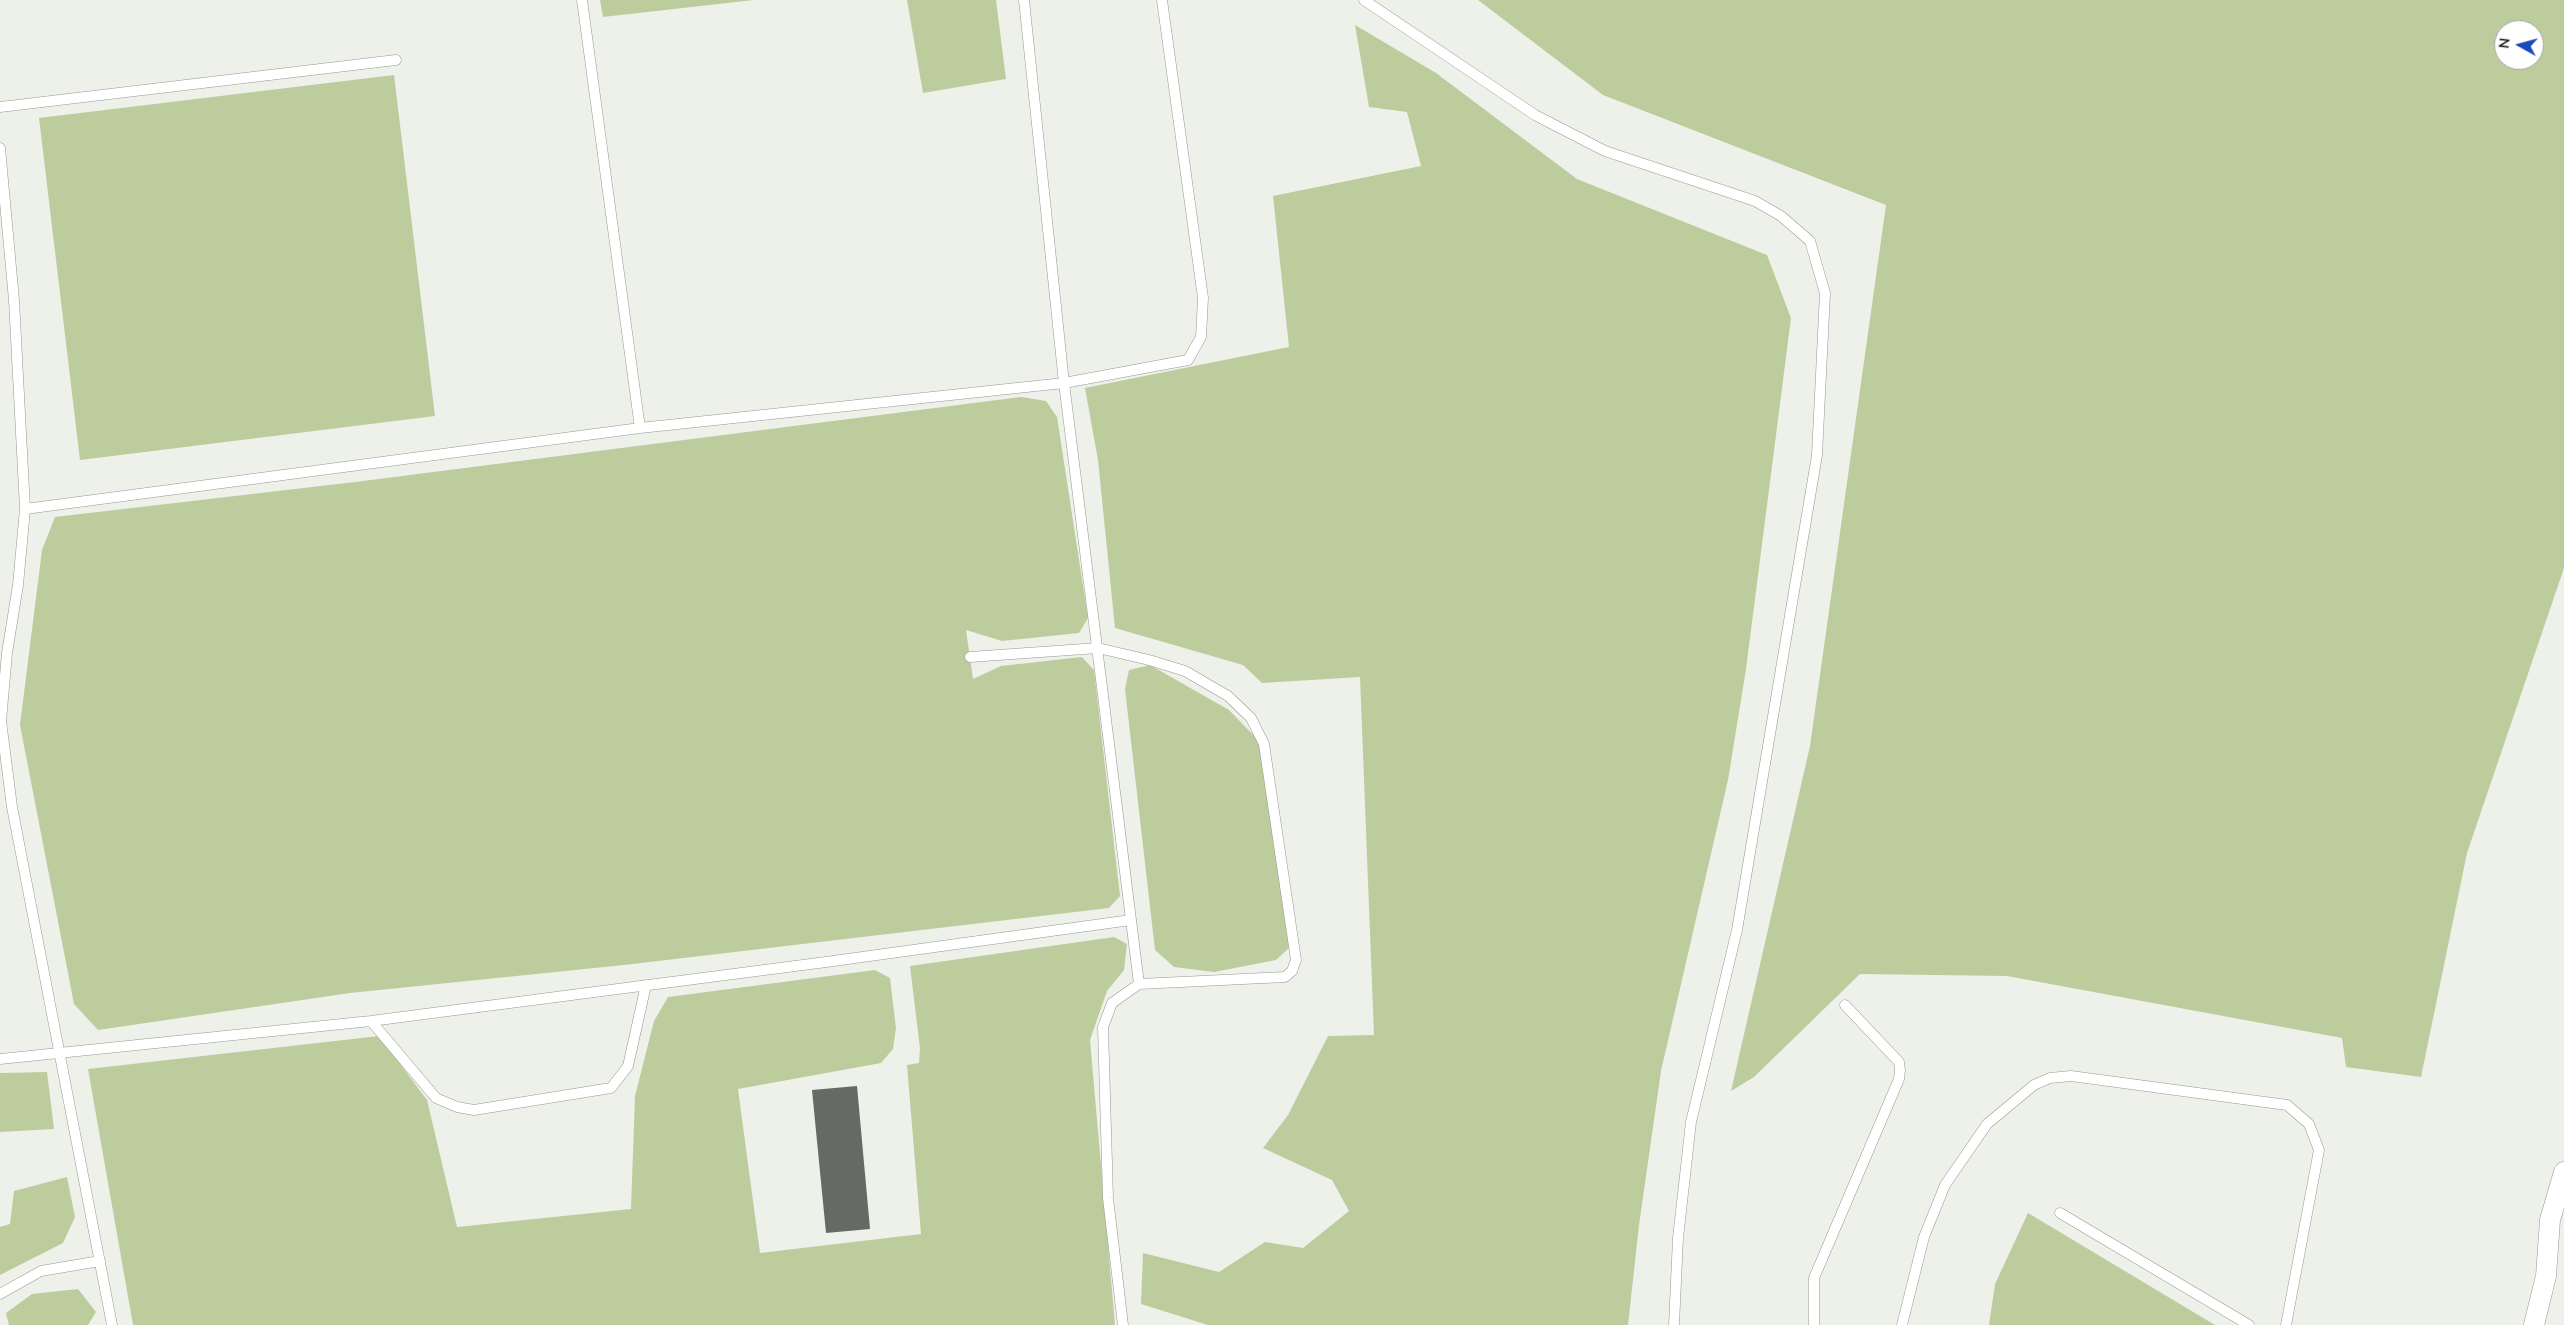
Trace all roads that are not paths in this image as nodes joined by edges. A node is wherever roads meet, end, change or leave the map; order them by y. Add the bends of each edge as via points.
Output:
1 (582, 0) edge
2 (1024, 0) edge
3 (1162, 0) edge
4 (1364, 0) edge
5 (396, 60) dead end
6 (0, 107) edge
7 (0, 148) edge
8 (1064, 383) junction
9 (640, 428) junction
10 (25, 510) junction
11 (1098, 648) junction
12 (970, 657) dead end
13 (1131, 920) junction
14 (1140, 984) junction
15 (646, 985) junction
16 (1845, 1006) dead end
17 (371, 1021) junction
18 (60, 1055) junction
19 (0, 1060) edge
20 (2564, 1172) edge
21 (2060, 1213) dead end
22 (100, 1261) junction
23 (0, 1294) edge
24 (112, 1325) edge
25 (1123, 1325) edge
26 (1674, 1325) edge
27 (1814, 1325) edge
28 (1902, 1325) edge
29 (2249, 1325) edge
30 (2286, 1325) edge
31 (2534, 1325) edge

1 - 9 lane
2 - 8 lane
3 - 8 lane via 1203,298 1201,337 1188,360
4 - 26 lane via 1535,116 1605,151 1755,201 1781,216 1810,241 1825,293 1818,455 1737,930 1690,1122 1678,1238
5 - 6 lane
7 - 10 lane via 14,300
8 - 9 lane
8 - 11 lane
9 - 10 lane
10 - 18 lane via 1,721 12,808
11 - 12 lane
11 - 13 lane
11 - 14 lane via 1186,671 1228,696 1251,718 1264,744 1296,960 1292,971 1285,976
13 - 14 lane
13 - 15 lane
14 - 25 lane via 1112,1003 1103,1027 1108,1198
15 - 17 lane
15 - 17 lane via 628,1066 611,1088 474,1110 436,1098
16 - 27 lane via 1899,1062 1900,1070 1899,1079 1814,1278
17 - 18 lane
18 - 19 lane
18 - 22 lane
20 - 31 street via 2550,1220 2546,1276
21 - 29 lane
22 - 23 lane via 42,1271
22 - 24 lane
28 - 30 lane via 1924,1237 1945,1185 1988,1124 2034,1085 2050,1078 2071,1076 2287,1105 2309,1124 2318,1150

